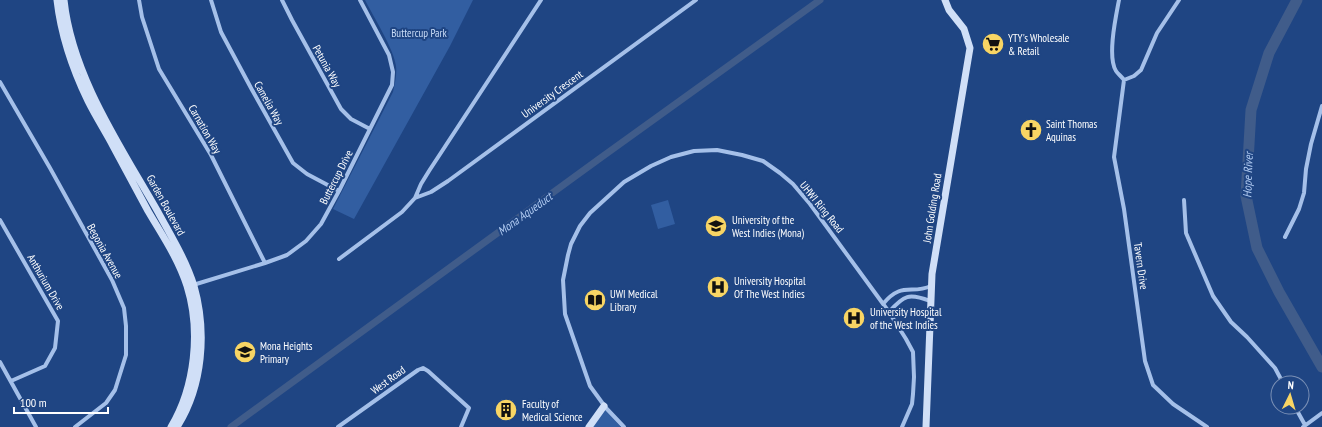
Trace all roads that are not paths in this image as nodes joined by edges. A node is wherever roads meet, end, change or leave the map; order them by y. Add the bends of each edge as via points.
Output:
1 (57, 0) edge
2 (64, 0) edge
3 (139, 0) edge
4 (211, 0) edge
5 (282, 0) edge
6 (360, 0) edge
7 (541, 0) edge
8 (696, 0) edge
9 (945, 0) edge
10 (1119, 0) edge
11 (1179, 0) edge
12 (1124, 80) junction
13 (0, 82) edge
14 (1322, 106) edge
15 (370, 129) junction
16 (339, 191) junction
17 (415, 198) junction
18 (1184, 200) dead end
19 (0, 220) edge
20 (1285, 236) dead end
21 (339, 259) dead end
22 (265, 263) junction
23 (190, 286) junction
24 (931, 286) junction
25 (930, 301) junction
26 (883, 304) junction
27 (889, 312) junction
28 (0, 362) edge
29 (1279, 375) edge
30 (11, 381) junction
31 (604, 406) junction
32 (1322, 413) edge
33 (1299, 415) edge
34 (1304, 426) edge
35 (36, 427) edge
36 (75, 427) edge
37 (171, 427) edge
38 (177, 427) edge
39 (338, 427) edge
40 (461, 427) edge
41 (589, 427) edge
42 (624, 427) edge
43 (902, 427) edge
44 (926, 427) edge
45 (1207, 427) edge

1 - 23 street, Garden Boulevard via 66,42 88,101
2 - 23 street, Garden Boulevard via 74,49 95,101 172,238 182,258
3 - 22 street, Carnation Way via 159,68 211,155
4 - 16 street, Camelia Way via 221,32 293,163 307,174
5 - 15 street, Petunia Way via 340,109 351,119
6 - 15 street, Buttercup Drive via 390,55 393,72 392,85
7 - 17 street, University Crescent via 446,144
8 - 17 street, University Crescent via 448,181
9 - 24 street, John Golding Road via 949,10 964,29 970,48
10 - 12 street via 1112,42 1112,61 1115,70
11 - 12 street via 1157,33 1142,70
12 - 45 street, Tavern Drive via 1114,158 1124,209 1145,361 1153,385 1173,404
13 - 36 street, Begonia Avenue via 112,280 124,308 126,355 115,390 106,403
14 - 20 street via 1306,169 1304,193
15 - 16 street, Buttercup Drive
16 - 22 street, Buttercup Drive via 321,224 306,242 287,255
17 - 21 street, University Crescent via 402,212
18 - 29 street via 1186,233 1213,296 1230,322 1247,337
19 - 30 street, Anthurium Drive via 58,321 56,348 45,366
22 - 23 street, Buttercup Drive
23 - 37 street, Garden Boulevard via 194,319 194,353 181,406
23 - 38 street, Garden Boulevard via 201,325 200,356 191,399
24 - 25 street, John Golding Road
24 - 26 street via 901,290
25 - 27 street via 904,297
25 - 44 street, John Golding Road
26 - 27 street, UHWI Ring Road
26 - 31 street, UHWI Ring Road via 810,204 793,184 763,161 717,150 694,151 671,157 624,182 595,209 580,226 568,255 563,280 565,314 590,386
27 - 43 street, UHWI Ring Road via 913,352 912,404
28 - 30 street
30 - 35 street
31 - 41 street
31 - 42 street, UHWI Ring Road
32 - 34 street
33 - 34 street
39 - 40 street, West Road via 423,368 468,408

